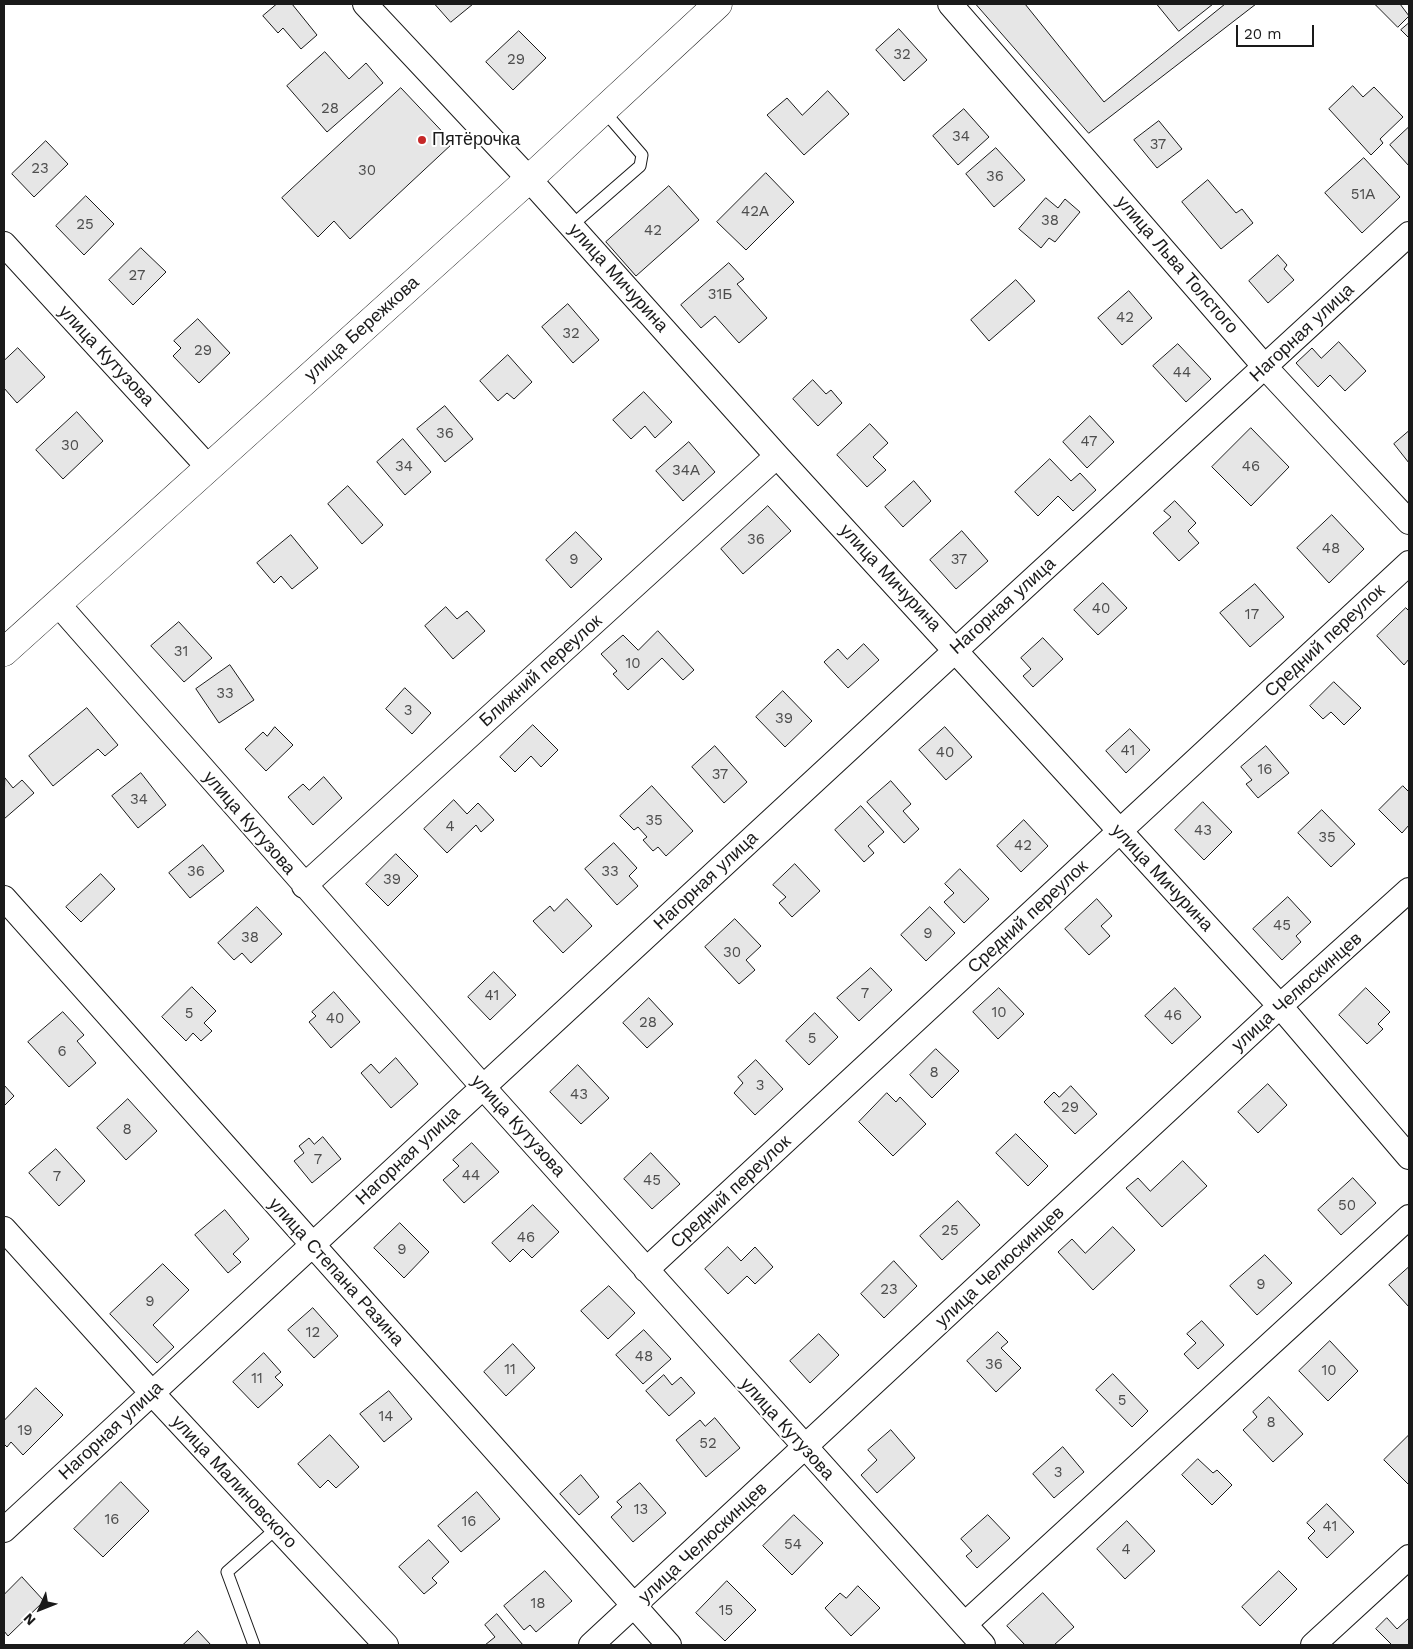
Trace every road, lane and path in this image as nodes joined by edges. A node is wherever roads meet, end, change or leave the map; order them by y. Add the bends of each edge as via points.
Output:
1 (365, 4) edge
2 (718, 4) edge
3 (950, 4) edge
4 (603, 110) junction
5 (529, 179) junction
6 (571, 226) junction
7 (1409, 234) edge
8 (4, 244) edge
9 (1265, 367) junction
10 (777, 456) junction
11 (208, 468) junction
12 (1409, 522) edge
13 (1409, 563) edge
14 (57, 603) junction
15 (956, 650) junction
16 (4, 652) edge
17 (1119, 833) junction
18 (304, 886) junction
19 (1409, 890) edge
20 (4, 898) edge
21 (1280, 1006) junction
22 (483, 1087) junction
23 (1409, 1157) edge
24 (1409, 1217) edge
25 (4, 1228) edge
26 (311, 1245) junction
27 (646, 1270) junction
28 (152, 1393) junction
29 (805, 1448) junction
30 (277, 1528) junction
31 (4, 1530) edge
32 (1409, 1557) edge
33 (634, 1606) junction
34 (965, 1624) junction
35 (254, 1645) edge
36 (386, 1645) edge
37 (591, 1645) edge
38 (669, 1645) edge
39 (983, 1645) edge
40 (1313, 1645) edge

1 - 5 street, улица Мичурина
2 - 4 street, улица Бережкова
3 - 9 street, улица Льва Толстого
4 - 5 street, улица Бережкова
4 - 6 lane via 642,155 640,166
5 - 6 street, улица Мичурина
5 - 11 street, улица Бережкова
6 - 10 street, улица Мичурина
7 - 9 street, Нагорная улица
8 - 11 street, улица Кутузова
9 - 12 street, улица Льва Толстого
9 - 15 street, Нагорная улица
10 - 15 street, улица Мичурина
10 - 18 street, Ближний переулок
11 - 14 street, улица Бережкова
13 - 17 street, Средний переулок
14 - 16 street, улица Бережкова
14 - 18 street, улица Кутузова
15 - 17 street, улица Мичурина
15 - 22 street, Нагорная улица
17 - 21 street, улица Мичурина
17 - 27 street, Средний переулок
18 - 22 street, улица Кутузова
19 - 21 street, улица Челюскинцев
20 - 26 street, улица Степана Разина
21 - 23 street, улица Мичурина
21 - 29 street, улица Челюскинцев
22 - 26 street, Нагорная улица
22 - 27 street, улица Кутузова
24 - 34 street
25 - 28 street, улица Малиновского
26 - 28 street, Нагорная улица
26 - 33 street, улица Степана Разина
27 - 29 street, улица Кутузова
28 - 30 street, улица Малиновского
28 - 31 street, Нагорная улица
29 - 33 street, улица Челюскинцев
29 - 34 street, улица Кутузова
30 - 35 lane via 227,1572
30 - 36 street, улица Малиновского
32 - 40 street
33 - 37 street, улица Челюскинцев
33 - 38 street, улица Степана Разина
34 - 39 street, улица Кутузова

